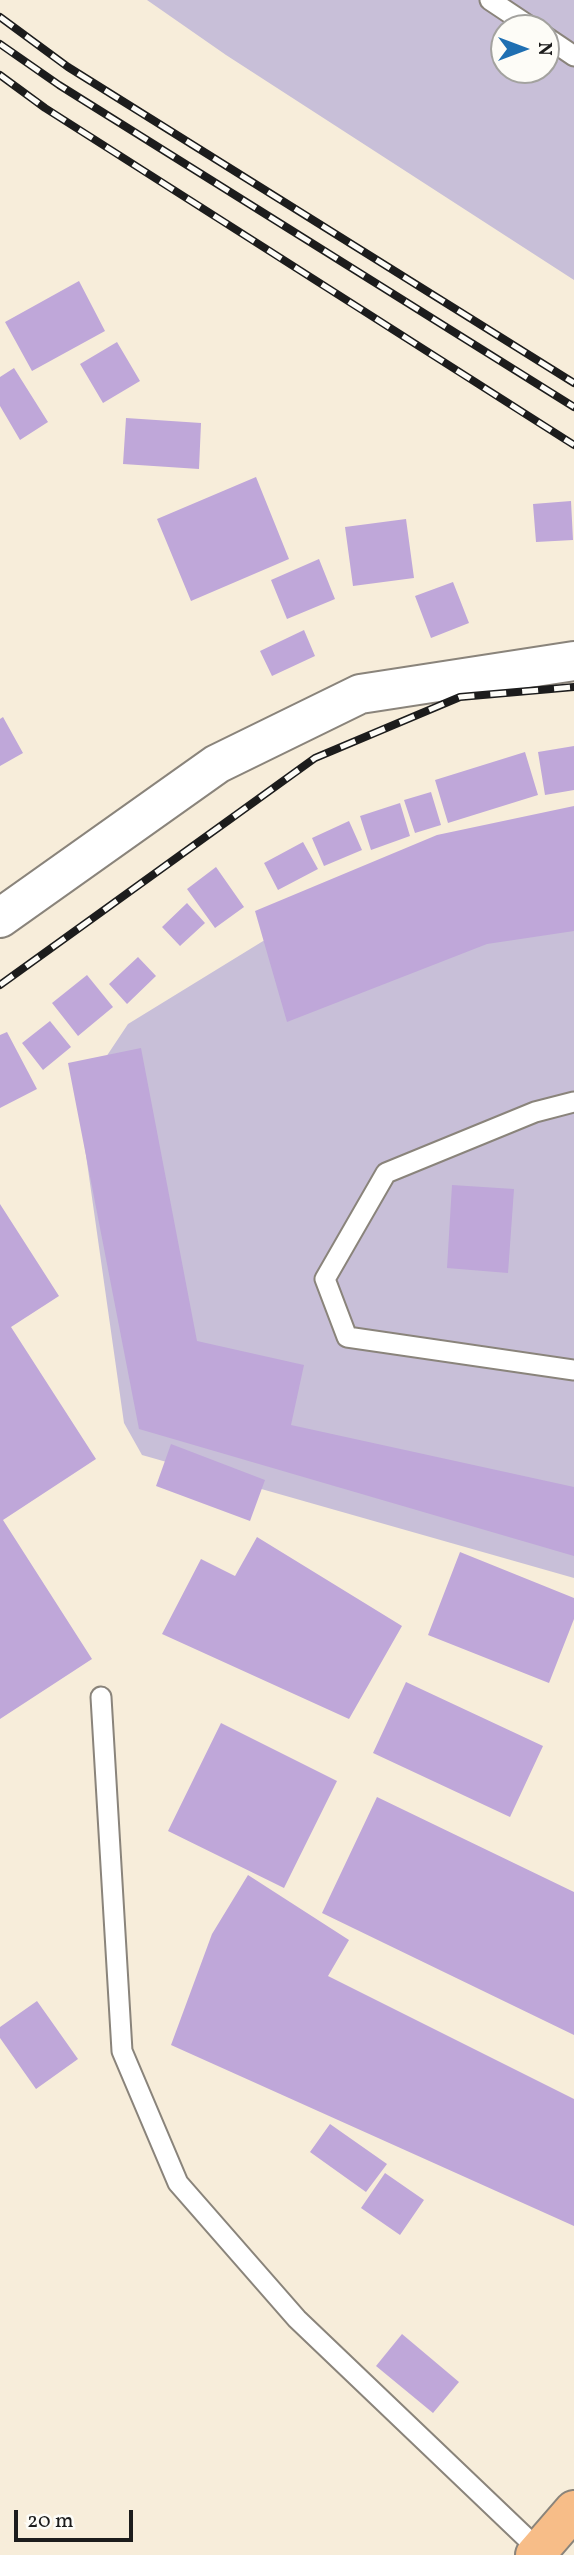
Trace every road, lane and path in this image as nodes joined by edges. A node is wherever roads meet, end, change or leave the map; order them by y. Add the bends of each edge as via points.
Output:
1 (499, 3) edge
2 (514, 14) edge
3 (574, 661) edge
4 (0, 918) edge
5 (574, 1102) edge
6 (574, 1370) edge
7 (101, 1697) dead end
8 (574, 2510) edge
9 (537, 2553) edge

1 - 2 lane
3 - 4 street via 360,694 217,764
5 - 6 lane via 535,1112 386,1173 325,1279 347,1337
7 - 9 lane via 122,2051 178,2183 297,2319
8 - 9 main road

